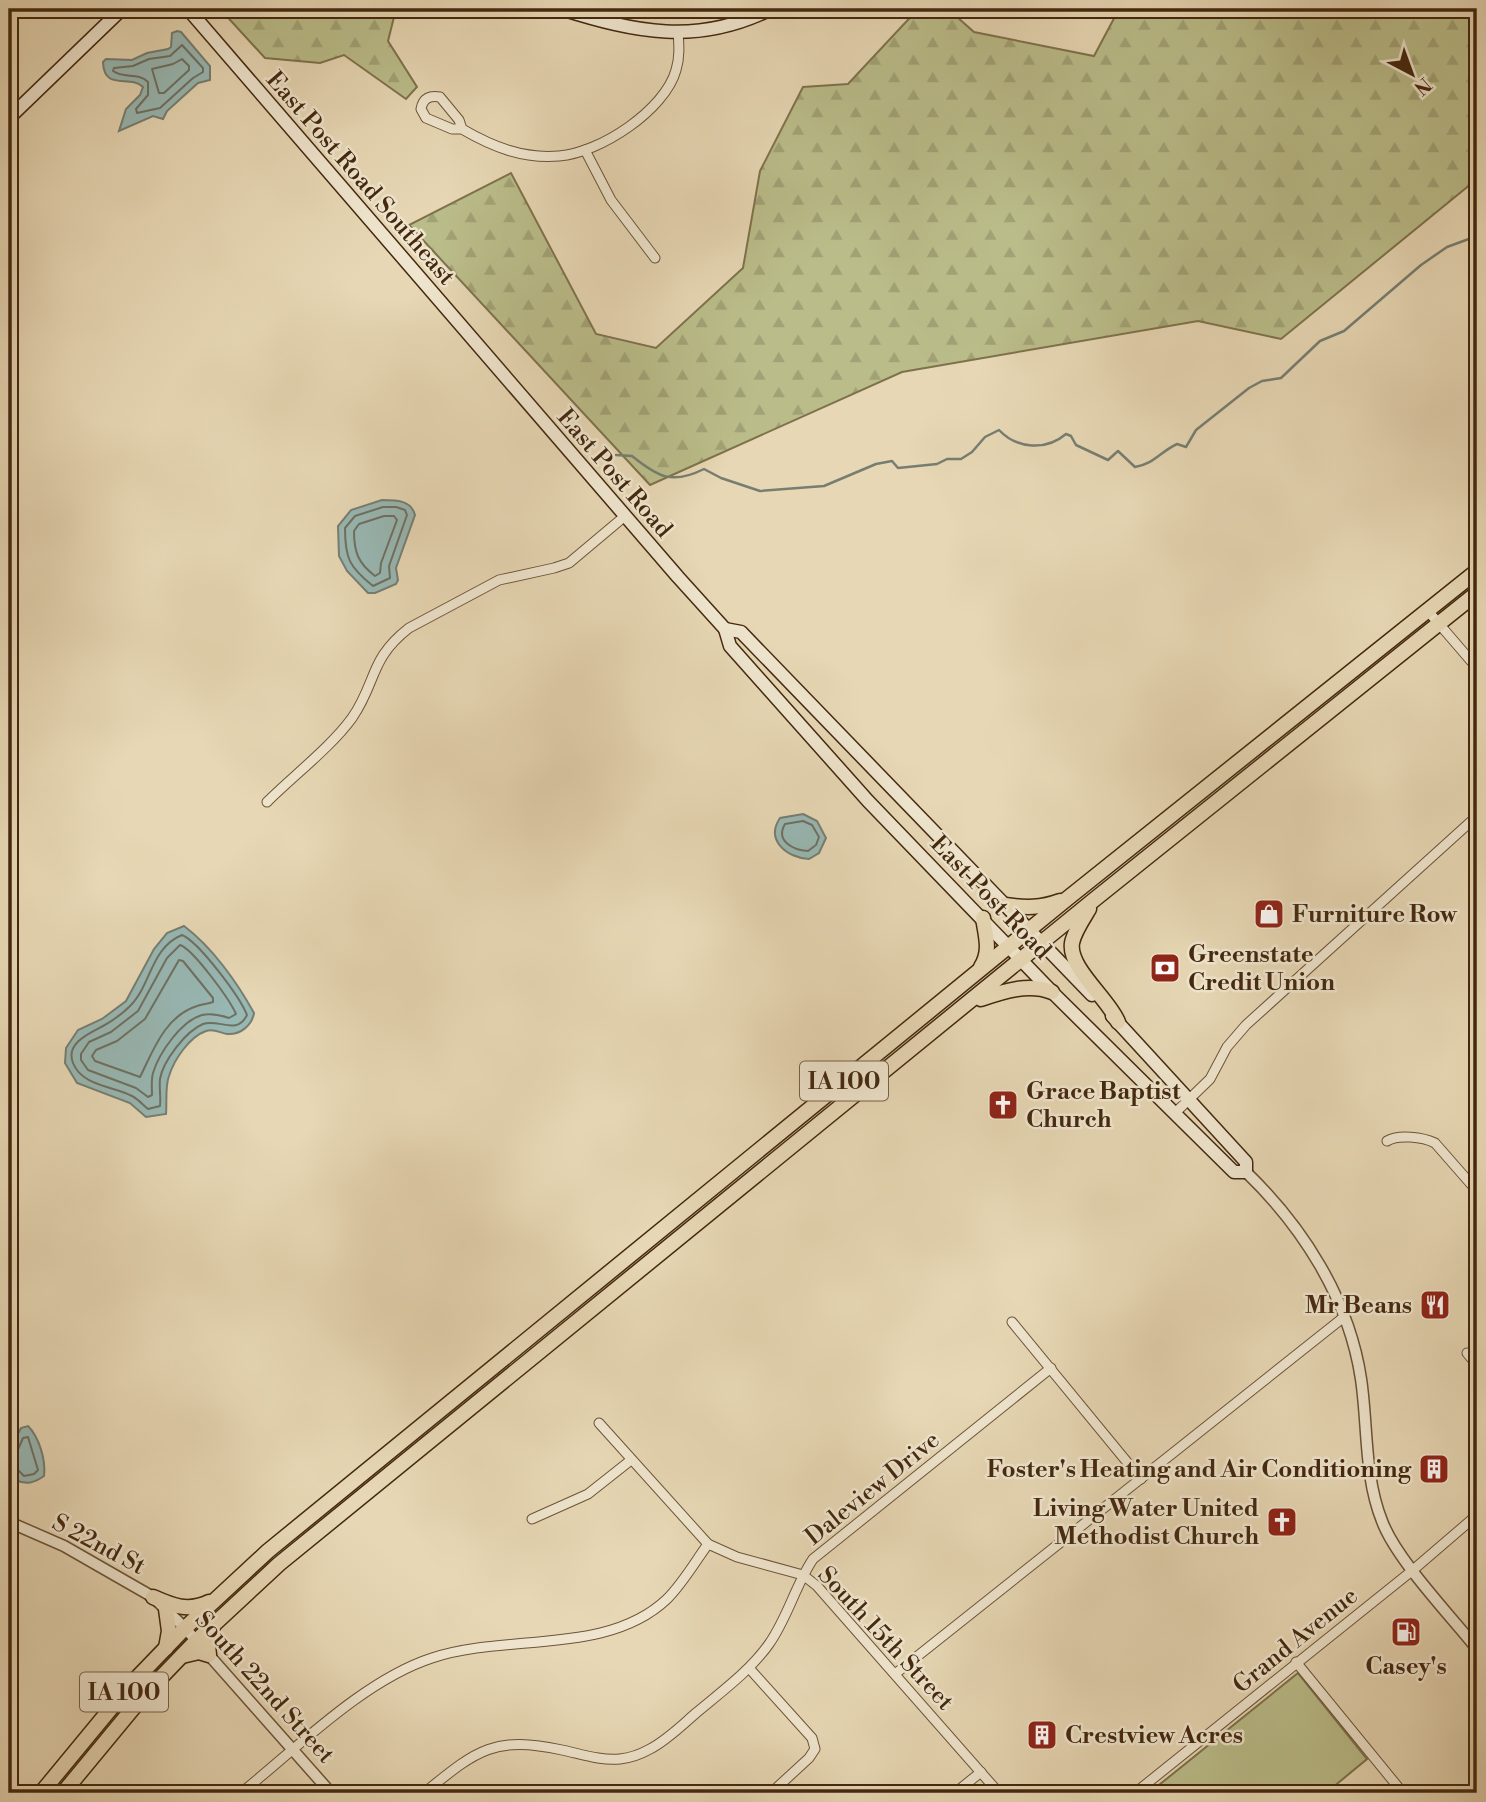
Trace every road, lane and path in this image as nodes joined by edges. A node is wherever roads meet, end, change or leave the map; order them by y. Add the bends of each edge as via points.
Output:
1 (122, 9) edge
2 (188, 9) edge
3 (561, 9) edge
4 (771, 9) edge
5 (678, 32) junction
6 (9, 118) edge
7 (462, 129) junction
8 (585, 150) junction
9 (655, 258) dead end
10 (502, 374) joint
11 (625, 516) junction
12 (1477, 571) edge
13 (1477, 593) edge
14 (1428, 611) junction
15 (1438, 624) junction
16 (725, 629) junction
17 (1477, 668) edge
18 (267, 802) dead end
19 (1477, 816) edge
20 (1068, 898) junction
21 (1095, 899) junction
22 (1005, 905) junction
23 (984, 918) junction
24 (1030, 930) junction
25 (1043, 943) junction
26 (1010, 946) junction
27 (1023, 960) junction
28 (977, 972) junction
29 (1052, 992) junction
30 (970, 1003) junction
31 (1118, 1022) junction
32 (1190, 1099) junction
33 (1176, 1112) junction
34 (1387, 1141) dead end
35 (1477, 1162) edge
36 (1246, 1172) junction
37 (1474, 1187) edge
38 (1344, 1317) junction
39 (1012, 1322) dead end
40 (1467, 1353) dead end
41 (1477, 1365) edge
42 (1051, 1368) junction
43 (599, 1423) dead end
44 (631, 1460) junction
45 (1141, 1479) junction
46 (1477, 1515) edge
47 (533, 1519) dead end
48 (9, 1522) edge
49 (708, 1544) junction
50 (1413, 1570) junction
51 (803, 1575) junction
52 (153, 1597) junction
53 (217, 1598) junction
54 (166, 1609) junction
55 (213, 1625) junction
56 (185, 1628) junction
57 (196, 1641) junction
58 (166, 1648) junction
59 (1477, 1649) edge
60 (209, 1655) junction
61 (180, 1657) junction
62 (1296, 1662) junction
63 (749, 1668) junction
64 (895, 1674) junction
65 (294, 1750) junction
66 (981, 1772) junction
67 (41, 1793) edge
68 (62, 1793) edge
69 (241, 1793) edge
70 (331, 1793) edge
71 (424, 1793) edge
72 (771, 1793) edge
73 (955, 1793) edge
74 (999, 1793) edge
75 (1135, 1793) edge
76 (1403, 1793) edge

1 - 6 main road
2 - 10 main road, East Post Road Southeast
3 - 5 main road via 624,27
4 - 5 main road via 724,26
5 - 8 street via 676,72 664,94 623,131
7 - 7 street via 445,101 434,96 425,100 421,109 426,118
7 - 8 street via 509,152 561,156
8 - 9 street via 611,200
10 - 11 main road, East Post Road
11 - 16 main road, East Post Road
11 - 18 street via 569,563 499,580 396,638 379,659 352,717
12 - 14 highway, IA 100
13 - 15 highway, IA 100
14 - 15 street
14 - 20 highway, IA 100
15 - 17 street
15 - 21 highway, IA 100
16 - 22 main road, East Post Road via 741,632
16 - 23 main road, East Post Road via 730,646 798,725
19 - 32 street via 1238,1033 1210,1079
20 - 22 highway via 1040,908
20 - 24 highway, IA 100
21 - 25 highway, IA 100
21 - 31 highway via 1071,945 1088,981
22 - 24 main road, East Post Road
23 - 26 main road, East Post Road
23 - 28 highway via 987,957
24 - 25 main road, East Post Road
24 - 26 highway, IA 100
25 - 27 highway, IA 100
25 - 31 main road, East Post Road
26 - 27 main road, East Post Road
26 - 28 highway, IA 100
27 - 29 main road, East Post Road
27 - 30 highway, IA 100
28 - 53 highway, IA 100 via 316,1511
29 - 30 highway via 1040,987 1013,990
29 - 33 main road, East Post Road
30 - 55 highway, IA 100 via 328,1523
31 - 32 main road, East Post Road
32 - 33 street
32 - 36 main road, East Post Road via 1246,1161
33 - 36 main road, East Post Road via 1234,1172
34 - 37 street via 1394,1137 1435,1143
35 - 37 street
36 - 38 street, East Post Road via 1306,1242
38 - 45 street
38 - 50 street, East Post Road via 1361,1378 1374,1499 1383,1524
39 - 42 street
40 - 41 street
42 - 45 street
42 - 51 street, Daleview Drive via 813,1559
43 - 44 street, South 15th Street
44 - 47 street via 588,1494
44 - 49 street, South 15th Street
45 - 64 street
46 - 50 street, Grand Avenue
48 - 52 street, S 22nd St via 64,1546
49 - 51 street, South 15th Street
49 - 65 street via 667,1599 648,1615 598,1634 432,1658 379,1684
50 - 59 street, East Post Road
50 - 62 street, Grand Avenue
51 - 63 street, Daleview Drive via 790,1609
51 - 64 street, South 15th Street
52 - 53 highway via 184,1608
52 - 54 street, S 22nd St
53 - 56 highway, IA 100
54 - 56 street, South 22nd Street
54 - 58 highway
55 - 57 highway, IA 100
55 - 60 highway
56 - 57 street, South 22nd Street
56 - 58 highway, IA 100
57 - 60 street, South 22nd Street
57 - 61 highway, IA 100
58 - 67 highway, IA 100
60 - 61 highway via 199,1652
60 - 65 street, South 22nd Street
61 - 68 highway, IA 100
62 - 75 street, Grand Avenue
62 - 76 street
63 - 71 street, Daleview Drive via 662,1742 634,1756 607,1759 532,1743 508,1744 480,1752
63 - 72 street via 811,1738 815,1749
64 - 66 street, South 15th Street
65 - 69 street
65 - 70 street, South 22nd Street
66 - 73 street
66 - 74 street, South 15th Street

